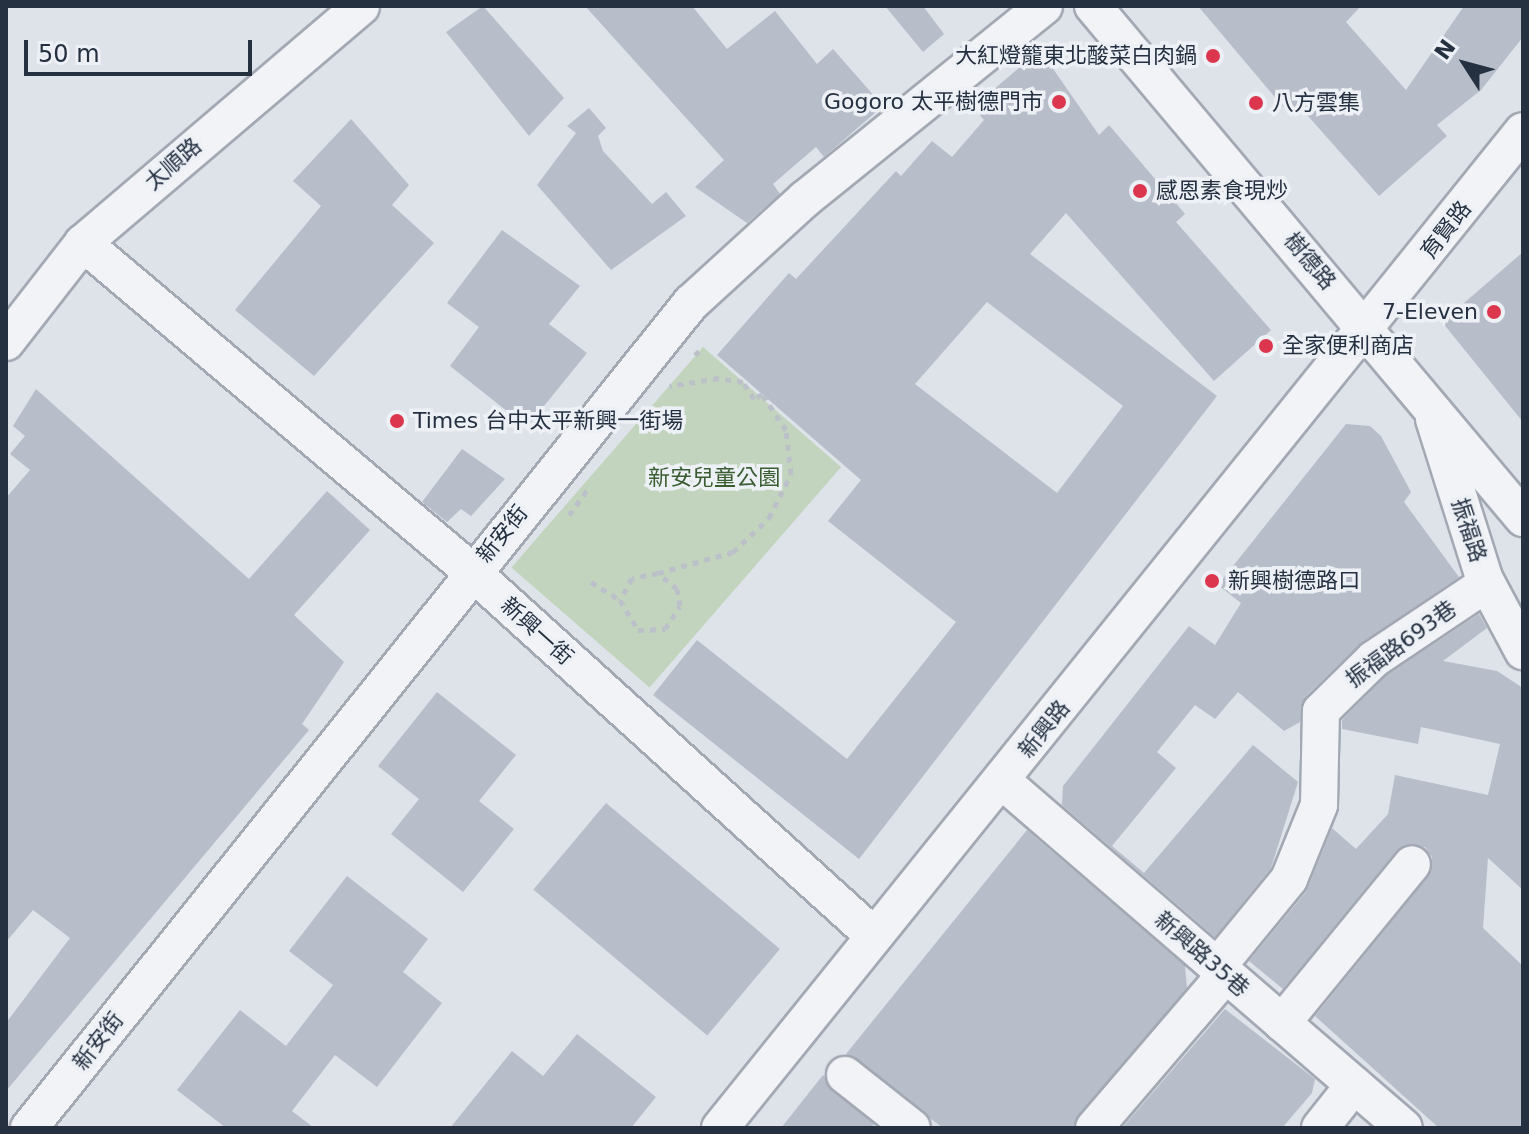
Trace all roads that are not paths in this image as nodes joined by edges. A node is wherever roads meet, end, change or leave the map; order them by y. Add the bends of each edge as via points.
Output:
1 (361, 6) edge
2 (1044, 6) edge
3 (1093, 6) edge
4 (1523, 131) edge
5 (83, 243) junction
6 (1368, 330) junction
7 (6, 342) edge
8 (1428, 402) junction
9 (1523, 518) edge
10 (471, 571) junction
11 (1486, 584) junction
12 (1523, 651) edge
13 (1001, 780) junction
14 (1412, 864) dead end
15 (874, 936) junction
16 (1221, 971) junction
17 (1282, 1023) junction
18 (845, 1075) dead end
19 (1354, 1085) junction
20 (29, 1128) edge
21 (720, 1128) edge
22 (912, 1128) edge
23 (1094, 1128) edge
24 (1320, 1128) edge
25 (1404, 1128) edge

1 - 5 street, 太順路
2 - 10 street, 新安街 via 805,199 691,303
3 - 6 street, 樹德路
4 - 6 street, 育賢路
5 - 7 street, 太順路
5 - 10 street, 新興一街
6 - 8 street, 樹德路
6 - 13 street, 新興路
8 - 9 street, 樹德路
8 - 11 street, 振福路
10 - 15 street, 新興一街
10 - 20 street, 新安街
11 - 12 street, 振福路
11 - 16 street, 振福路693巷 via 1374,659 1321,711 1319,805 1289,879
13 - 15 street, 新興路
13 - 16 street, 新興路35巷
14 - 17 street
15 - 21 street, 新興路
16 - 17 street, 新興路35巷
16 - 23 street, 振福路693巷
17 - 19 street, 新興路35巷
18 - 22 street
19 - 24 street
19 - 25 street, 新興路35巷

